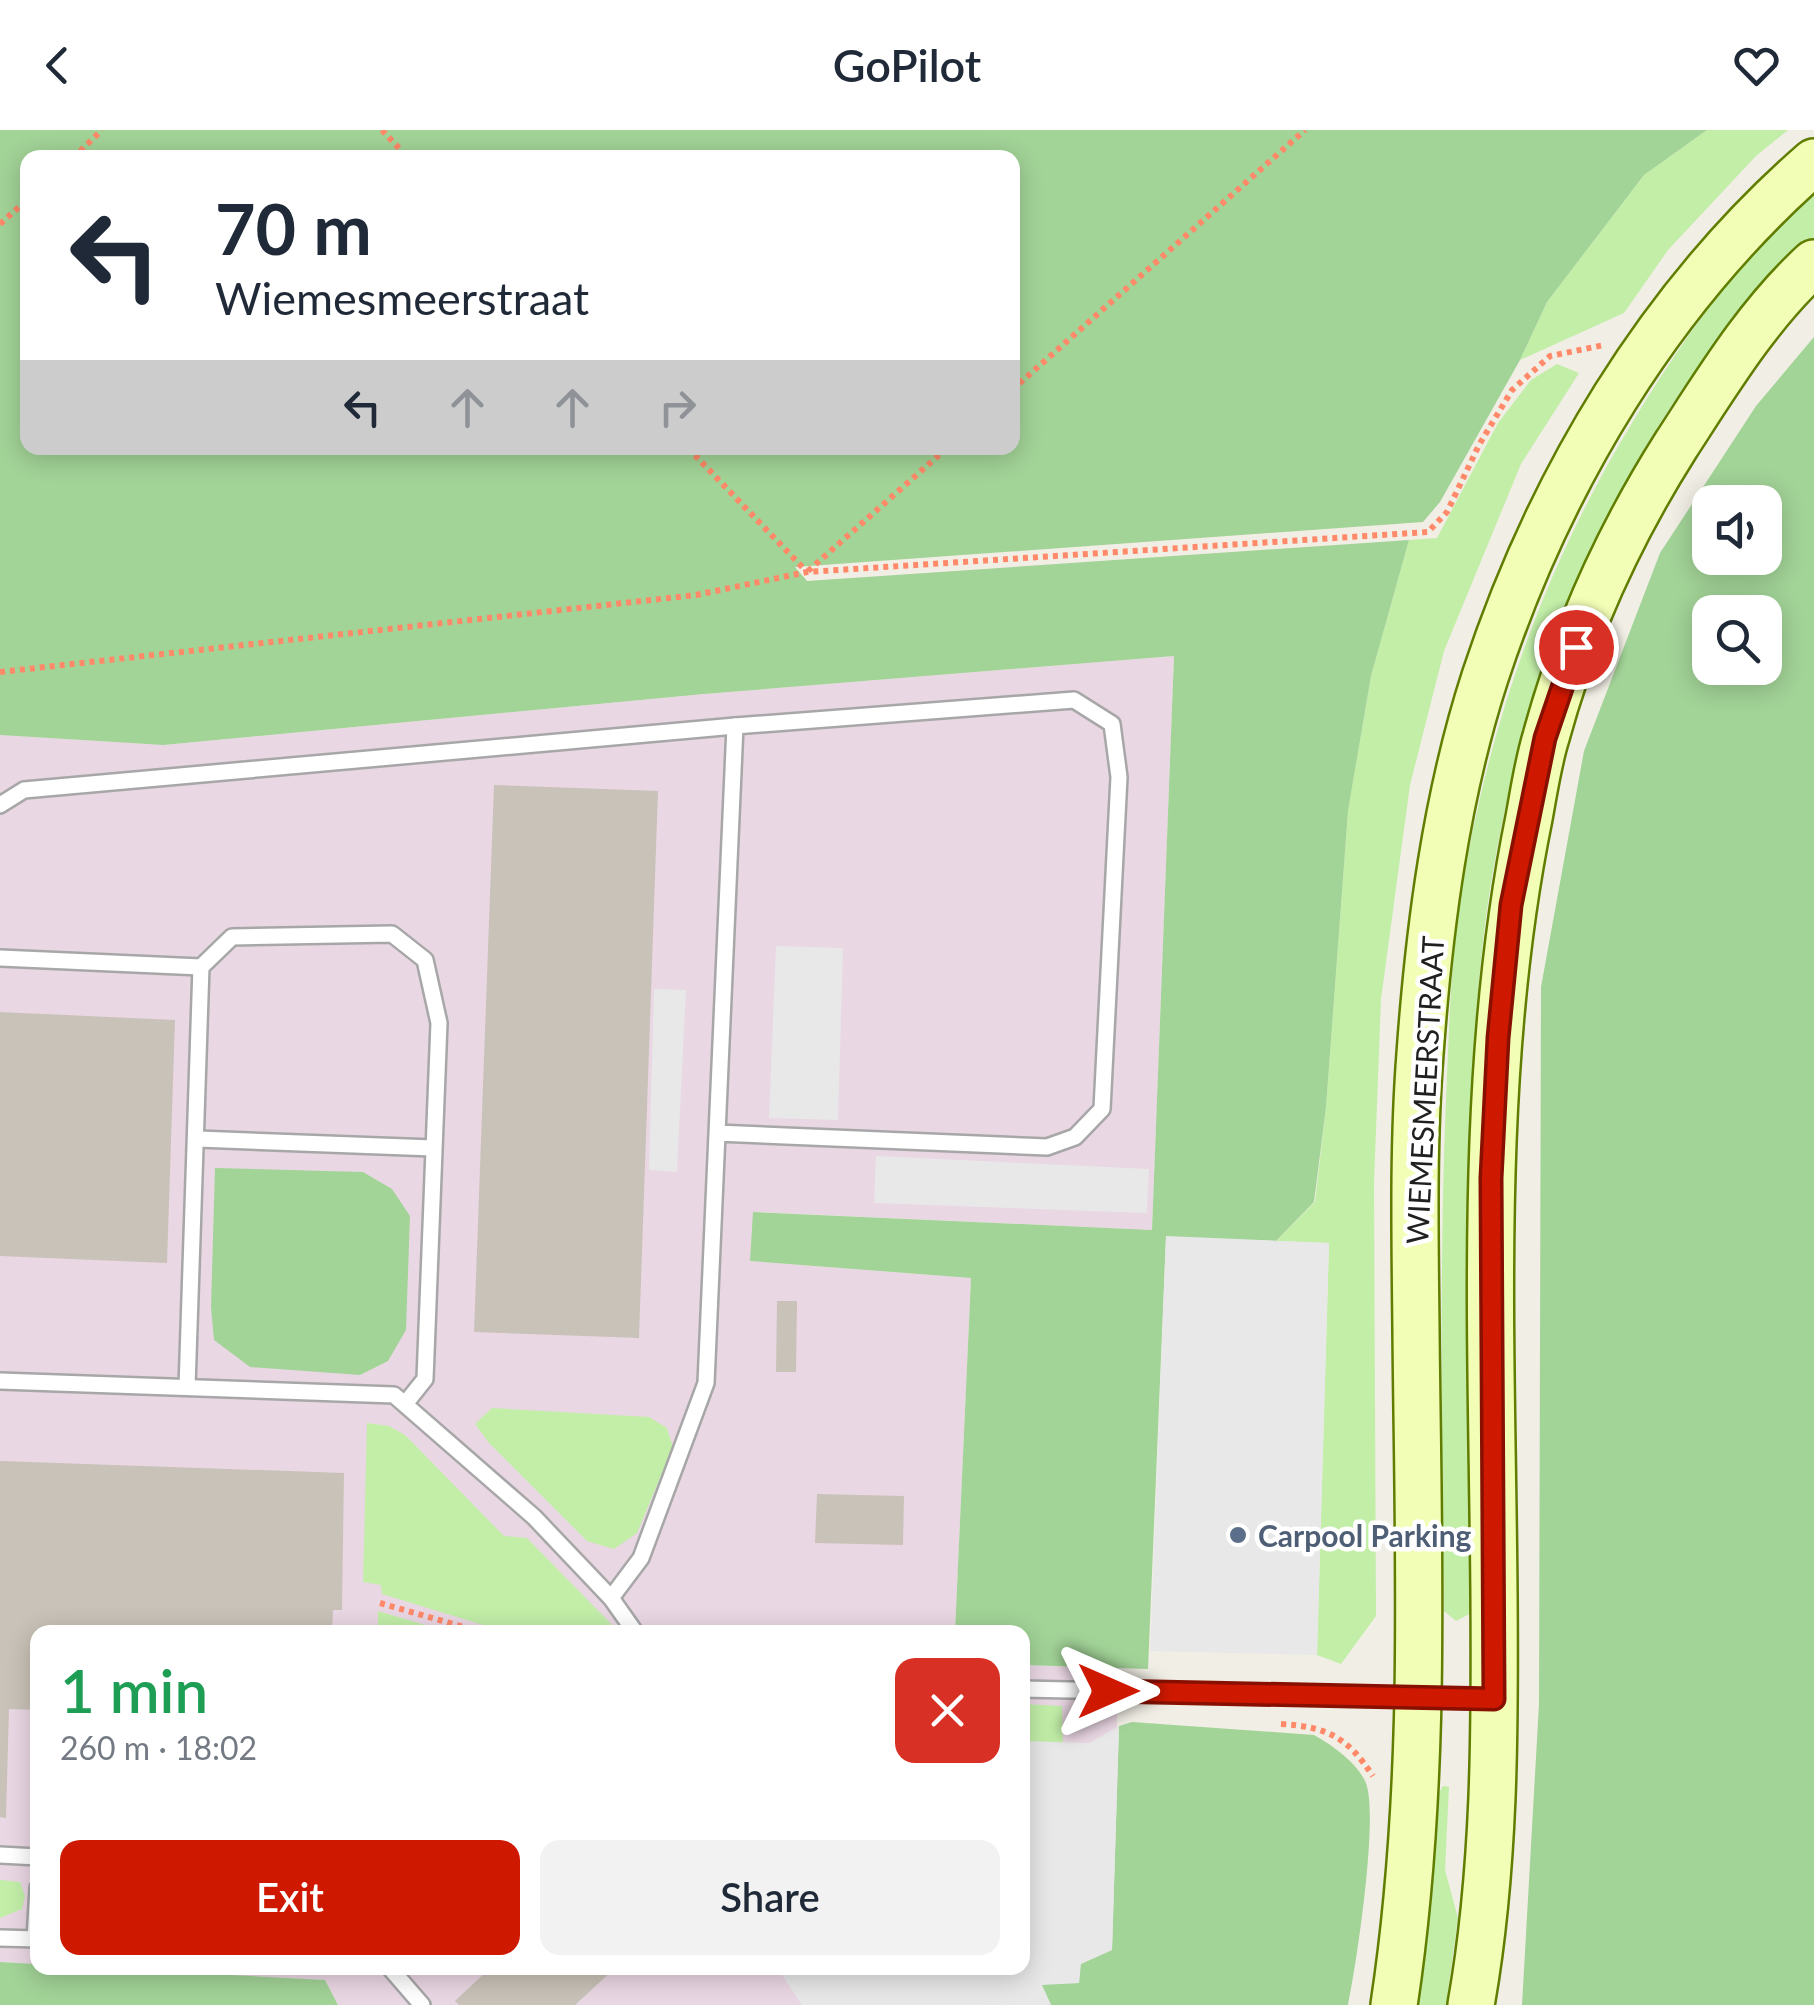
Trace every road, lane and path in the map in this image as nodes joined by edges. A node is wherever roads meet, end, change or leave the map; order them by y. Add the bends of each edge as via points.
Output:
1 (102, 130) edge
2 (382, 130) edge
3 (1305, 130) edge
4 (81, 150) edge
5 (401, 150) edge
6 (1814, 162) edge
7 (20, 206) edge
8 (0, 224) edge
9 (1814, 263) edge
10 (1650, 344) junction
11 (1020, 383) edge
12 (695, 455) edge
13 (940, 455) edge
14 (808, 572) junction
15 (0, 672) edge
16 (735, 726) junction
17 (0, 805) edge
18 (0, 958) edge
19 (200, 968) junction
20 (717, 1134) junction
21 (198, 1139) junction
22 (433, 1148) junction
23 (0, 1381) edge
24 (187, 1387) junction
25 (406, 1404) junction
26 (611, 1598) junction
27 (380, 1602) dead end
28 (457, 1625) edge
29 (630, 1625) edge
30 (1030, 1689) edge
31 (1419, 1698) junction
32 (1494, 1699) junction
33 (1272, 1723) dead end
34 (1413, 1835) junction
35 (0, 1855) edge
36 (30, 1857) edge
37 (0, 1938) edge
38 (30, 1939) edge
39 (396, 1975) edge
40 (422, 2005) edge
41 (1394, 2005) edge
42 (1471, 2005) edge

1 - 4 path
2 - 5 path
3 - 11 path
6 - 10 main road, WIEMESMEERSTRAAT via 1721,256
7 - 8 path
9 - 32 main road via 1729,362 1647,491 1586,617 1545,738 1511,905 1498,1038 1491,1178
10 - 14 path via 1606,344 1550,356 1512,390 1447,512 1428,532
10 - 31 main road, WIEMESMEERSTRAAT via 1582,448 1531,557 1484,678 1455,793 1432,928 1420,1057
12 - 14 path
13 - 14 path
14 - 15 path via 696,595
16 - 17 lane via 24,790
16 - 20 lane
16 - 20 lane via 1074,700 1112,724 1119,778 1102,1109 1074,1137 1047,1147
18 - 19 lane
19 - 21 lane
19 - 22 lane via 232,937 392,934 425,960 439,1023
20 - 26 lane via 706,1383 640,1558
21 - 22 lane
21 - 24 lane
22 - 25 lane via 425,1378
23 - 24 lane
24 - 25 lane via 394,1395
25 - 26 lane via 534,1517
26 - 29 lane
27 - 28 path
30 - 31 lane
31 - 32 lane
31 - 34 main road, WIEMESMEERSTRAAT
32 - 42 main road via 1488,1852
33 - 34 path via 1333,1733 1360,1756
34 - 41 main road, WIEMESMEERSTRAAT
35 - 36 lane
37 - 38 lane
39 - 40 lane

